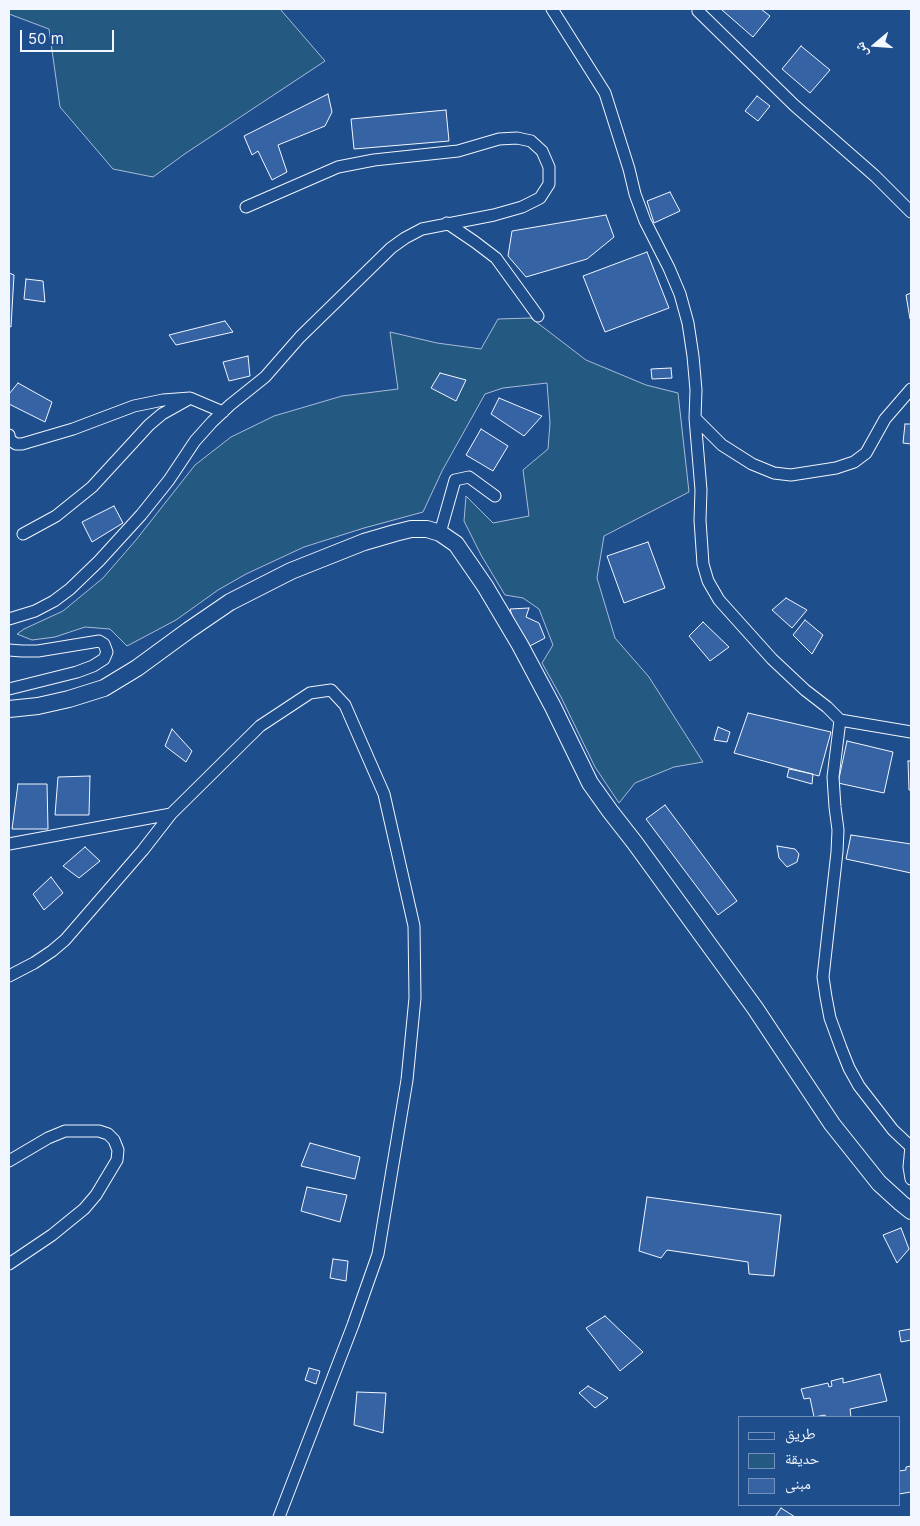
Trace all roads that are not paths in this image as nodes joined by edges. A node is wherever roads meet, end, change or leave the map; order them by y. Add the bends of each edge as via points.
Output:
1 (552, 9) edge
2 (698, 9) edge
3 (246, 207) dead end
4 (911, 212) edge
5 (447, 223) junction
6 (538, 316) dead end
7 (911, 389) edge
8 (190, 398) junction
9 (223, 412) junction
10 (694, 418) junction
11 (9, 435) edge
12 (495, 496) dead end
13 (440, 533) junction
14 (23, 534) dead end
15 (9, 620) edge
16 (9, 650) edge
17 (9, 689) edge
18 (9, 709) edge
19 (840, 720) junction
20 (911, 732) edge
21 (171, 814) junction
22 (9, 844) edge
23 (9, 976) edge
24 (911, 1147) edge
25 (9, 1161) edge
26 (911, 1179) edge
27 (911, 1211) edge
28 (9, 1264) edge
29 (279, 1517) edge

1 - 10 street via 605,93 645,221 680,294 693,356
2 - 4 street via 794,105
3 - 5 street via 338,167 374,160 458,151 499,139 517,138 531,141 542,151 549,167 549,184 540,198 494,215
5 - 6 street via 496,258
5 - 9 street via 422,229 391,248 300,337 266,377
7 - 10 street via 885,419 866,453 854,462 791,475 774,473 752,464 722,445
8 - 9 street
8 - 11 street via 134,406 22,444 10,440
8 - 14 street via 149,425 86,492 56,516
9 - 15 street via 195,441 170,480 141,515 70,590 35,611
10 - 19 street via 701,490 703,564 708,581 719,600 772,659
12 - 13 street via 469,477 455,480
13 - 18 main road via 427,529 395,533 291,571 230,602 138,668 104,688 38,706
13 - 27 main road via 456,544 485,586 545,691 590,783 756,1008 832,1124 879,1182
16 - 17 street via 38,651 98,641 104,644 106,652 104,659 93,666
19 - 20 street
19 - 24 street via 833,777 838,830 823,977 826,997 841,1048 859,1086
21 - 22 street
21 - 23 street via 65,940
21 - 29 street via 260,726 310,693 331,690 344,705 384,794 414,926 415,998 407,1080 378,1254 354,1325
24 - 26 street
25 - 28 street via 65,1131 108,1134 118,1150 118,1160 84,1209

